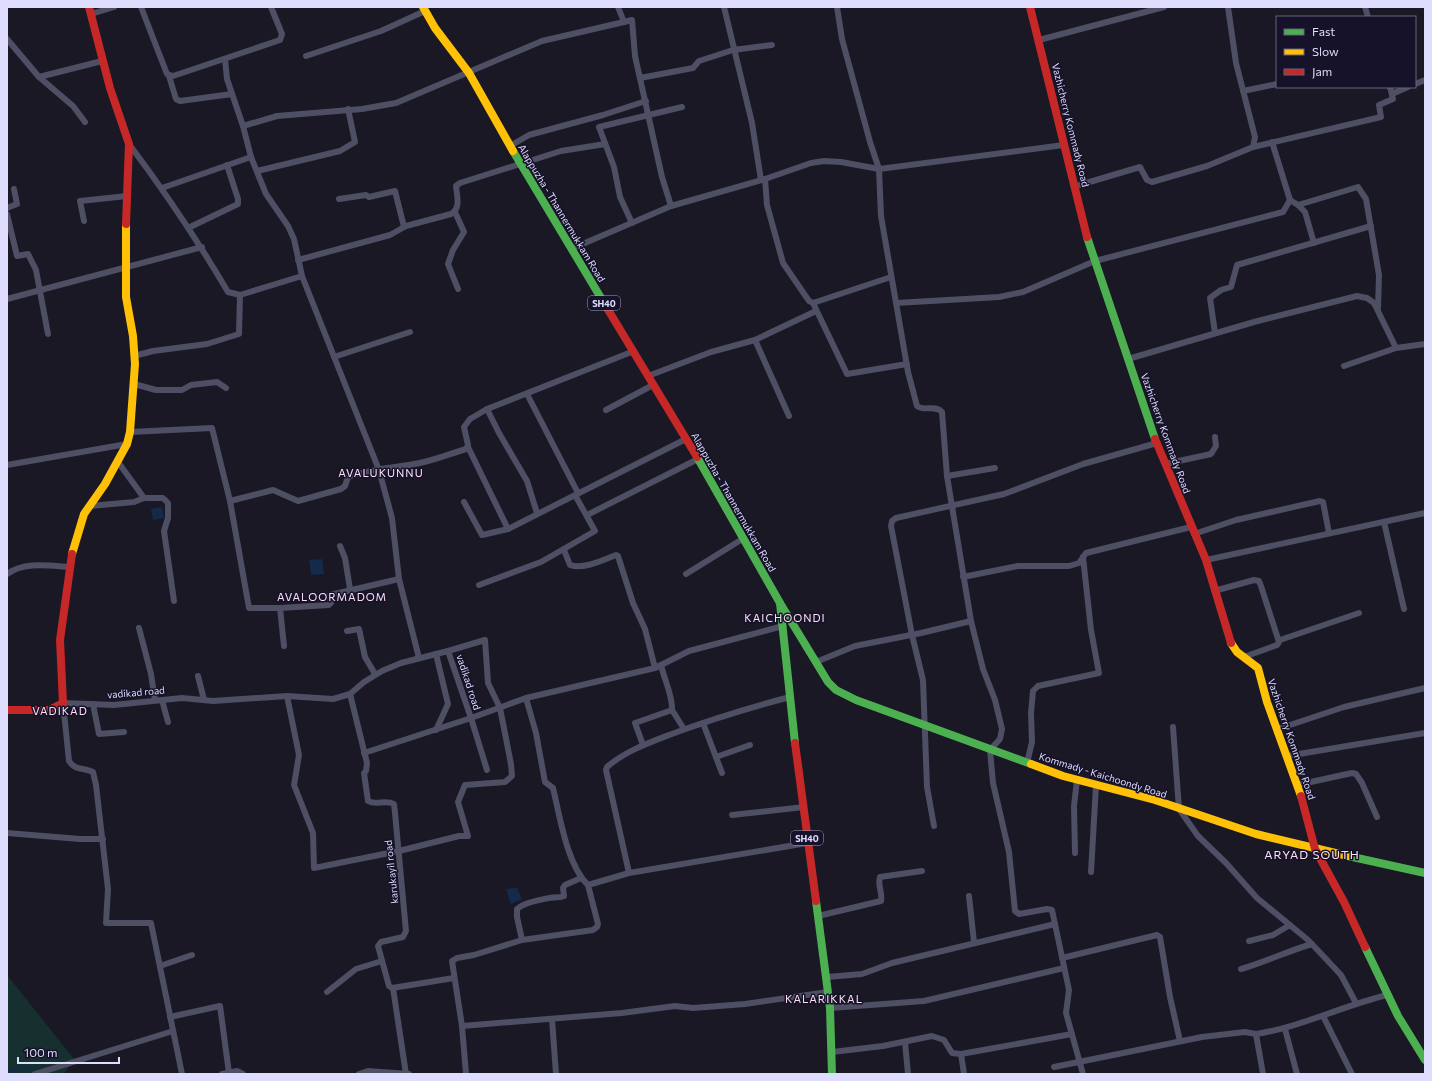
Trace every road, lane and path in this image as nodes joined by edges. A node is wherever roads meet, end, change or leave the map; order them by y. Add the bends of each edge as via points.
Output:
1 (114, 7) edge
2 (141, 7) edge
3 (271, 7) edge
4 (618, 7) edge
5 (724, 7) edge
6 (837, 7) edge
7 (1030, 7) edge
8 (1130, 7) edge
9 (1164, 7) edge
10 (1228, 7) edge
11 (424, 9) edge
12 (90, 10) edge
13 (1133, 14) junction
14 (624, 22) junction
15 (7, 39) edge
16 (1039, 40) junction
17 (772, 45) dead end
18 (733, 50) junction
19 (306, 56) dead end
20 (225, 59) junction
21 (102, 61) junction
22 (469, 73) junction
23 (169, 76) junction
24 (39, 77) junction
25 (640, 78) junction
26 (1276, 84) edge
27 (1390, 88) edge
28 (1406, 88) edge
29 (1243, 91) junction
30 (232, 94) junction
31 (1392, 94) junction
32 (646, 102) junction
33 (682, 107) dead end
34 (348, 110) junction
35 (649, 114) junction
36 (84, 122) dead end
37 (244, 126) junction
38 (1272, 142) junction
39 (129, 144) junction
40 (605, 144) junction
41 (1064, 145) junction
42 (510, 146) junction
43 (1253, 147) junction
44 (250, 157) junction
45 (522, 164) junction
46 (227, 165) junction
47 (879, 169) junction
48 (257, 171) junction
49 (763, 179) junction
50 (1076, 186) junction
51 (162, 188) junction
52 (14, 189) dead end
53 (127, 196) junction
54 (339, 199) dead end
55 (1290, 200) junction
56 (1298, 205) junction
57 (671, 206) junction
58 (7, 208) edge
59 (455, 212) junction
60 (7, 214) edge
61 (84, 221) dead end
62 (632, 223) junction
63 (1371, 226) junction
64 (404, 227) junction
65 (188, 228) junction
66 (1314, 243) junction
67 (202, 247) junction
68 (571, 249) junction
69 (298, 260) junction
70 (1095, 261) junction
71 (126, 267) junction
72 (302, 276) junction
73 (891, 277) junction
74 (458, 288) dead end
75 (40, 290) junction
76 (240, 295) junction
77 (7, 299) edge
78 (813, 303) junction
79 (896, 303) junction
80 (1378, 310) junction
81 (816, 311) junction
82 (410, 332) dead end
83 (1215, 333) junction
84 (48, 334) dead end
85 (755, 340) junction
86 (1425, 344) edge
87 (1396, 348) junction
88 (634, 351) junction
89 (134, 356) junction
90 (334, 357) junction
91 (1128, 359) junction
92 (907, 364) junction
93 (1344, 366) dead end
94 (648, 376) junction
95 (134, 384) junction
96 (653, 385) junction
97 (226, 388) dead end
98 (527, 394) junction
99 (487, 409) junction
100 (606, 410) dead end
101 (789, 416) dead end
102 (130, 432) junction
103 (1215, 437) dead end
104 (686, 439) junction
105 (1157, 443) junction
106 (127, 444) junction
107 (468, 447) junction
108 (698, 458) junction
109 (118, 462) junction
110 (1165, 464) junction
111 (7, 465) edge
112 (995, 468) dead end
113 (379, 470) junction
114 (947, 476) junction
115 (577, 494) junction
116 (144, 498) junction
117 (230, 501) junction
118 (464, 502) dead end
119 (90, 506) junction
120 (952, 507) junction
121 (537, 513) junction
122 (1425, 513) edge
123 (587, 515) junction
124 (1384, 522) junction
125 (508, 529) junction
126 (1193, 531) junction
127 (1329, 533) junction
128 (744, 538) junction
129 (340, 546) dead end
130 (564, 550) junction
131 (1083, 557) junction
132 (1206, 560) junction
133 (70, 567) junction
134 (7, 574) edge
135 (686, 574) dead end
136 (963, 577) junction
137 (400, 579) junction
138 (479, 585) dead end
139 (350, 589) junction
140 (1214, 591) junction
141 (174, 601) dead end
142 (780, 603) junction
143 (280, 608) junction
144 (1404, 609) dead end
145 (1359, 614) dead end
146 (971, 621) junction
147 (783, 626) junction
148 (139, 628) dead end
149 (347, 631) dead end
150 (912, 635) junction
151 (1280, 640) junction
152 (284, 646) dead end
153 (448, 651) junction
154 (436, 654) junction
155 (1244, 657) junction
156 (419, 658) junction
157 (816, 662) junction
158 (658, 666) junction
159 (375, 674) junction
160 (198, 676) dead end
161 (1425, 688) edge
162 (350, 694) junction
163 (287, 696) junction
164 (790, 697) junction
165 (526, 698) junction
166 (159, 700) junction
167 (204, 700) junction
168 (63, 703) junction
169 (93, 704) junction
170 (500, 708) junction
171 (7, 710) edge
172 (672, 710) junction
173 (471, 718) junction
174 (168, 722) dead end
175 (704, 722) junction
176 (923, 725) junction
177 (1173, 727) dead end
178 (684, 729) junction
179 (1278, 729) junction
180 (436, 730) junction
181 (124, 732) dead end
182 (1425, 733) edge
183 (643, 745) junction
184 (750, 745) dead end
185 (990, 750) junction
186 (364, 753) junction
187 (1287, 756) junction
188 (716, 757) junction
189 (1027, 763) junction
190 (487, 770) dead end
191 (722, 773) dead end
192 (1077, 780) junction
193 (1096, 785) junction
194 (1297, 785) junction
195 (804, 807) junction
196 (1179, 809) junction
197 (732, 814) dead end
198 (1378, 817) dead end
199 (934, 826) dead end
200 (7, 833) edge
201 (103, 839) junction
202 (808, 843) junction
203 (1316, 849) junction
204 (399, 851) junction
205 (1075, 853) dead end
206 (922, 871) dead end
207 (1091, 872) dead end
208 (629, 873) junction
209 (1425, 873) edge
210 (581, 878) junction
211 (588, 885) junction
212 (970, 896) dead end
213 (818, 916) junction
214 (1055, 924) junction
215 (1290, 925) junction
216 (522, 940) junction
217 (1249, 941) dead end
218 (974, 942) junction
219 (1312, 944) junction
220 (192, 955) dead end
221 (1062, 958) junction
222 (382, 961) junction
223 (160, 966) junction
224 (1064, 968) junction
225 (1241, 969) dead end
226 (827, 977) junction
227 (454, 978) junction
228 (394, 988) junction
229 (327, 992) dead end
230 (828, 992) junction
231 (1387, 995) junction
232 (1356, 1003) junction
233 (830, 1008) junction
234 (1323, 1016) junction
235 (170, 1017) junction
236 (552, 1019) junction
237 (462, 1026) junction
238 (1285, 1029) junction
239 (173, 1031) junction
240 (1072, 1034) junction
241 (1256, 1034) junction
242 (1180, 1041) junction
243 (905, 1042) junction
244 (832, 1052) junction
245 (961, 1054) junction
246 (1425, 1060) edge
247 (1080, 1061) junction
248 (1054, 1067) dead end
249 (226, 1073) edge
250 (35, 1074) edge
251 (182, 1074) edge
252 (243, 1074) edge
253 (359, 1074) edge
254 (406, 1074) edge
255 (409, 1074) edge
256 (466, 1074) edge
257 (556, 1074) edge
258 (832, 1074) edge
259 (908, 1074) edge
260 (964, 1074) edge
261 (1083, 1074) edge
262 (1263, 1074) edge
263 (1297, 1074) edge
264 (1352, 1074) edge

1 - 12 street
2 - 23 street
3 - 20 street via 282,37
4 - 14 street
5 - 18 street
6 - 47 street via 844,46
7 - 16 main road, Vazhicherry Kommady Road
8 - 13 street
9 - 13 street
10 - 29 street via 1234,56
11 - 19 street via 381,31
11 - 22 main road, Alappuzha - Thannermukkam Road / SH40
12 - 21 main road
13 - 16 street
14 - 22 street via 542,41
14 - 25 street via 632,20
15 - 24 street
16 - 41 main road, Vazhicherry Kommady Road
17 - 18 street
18 - 25 street via 699,60 693,68
18 - 49 street
20 - 23 street
20 - 30 street
21 - 24 street
21 - 39 main road
22 - 34 street via 396,102
22 - 42 main road, Alappuzha - Thannermukkam Road / SH40
23 - 30 street via 176,99 180,101
24 - 36 street via 73,106
25 - 32 street
26 - 29 street
27 - 31 street
28 - 31 street
29 - 43 street via 1255,137
30 - 37 street
31 - 38 street via 1394,99 1379,105 1381,117
32 - 35 street
32 - 42 street via 529,135
33 - 35 street
34 - 37 street via 277,116
34 - 48 street via 355,142 340,151
35 - 40 street via 599,127
35 - 57 street via 662,177
37 - 44 street
38 - 43 street
38 - 55 street
39 - 51 street
39 - 53 main road
40 - 45 street via 561,151
40 - 62 street via 614,166 620,197
41 - 47 street
41 - 50 main road, Vazhicherry Kommady Road
42 - 45 main road, Alappuzha - Thannermukkam Road / SH40
43 - 50 street via 1207,166 1152,182 1147,180 1140,167
44 - 46 street
44 - 48 street
45 - 59 street via 458,184 458,206
45 - 68 main road, Alappuzha - Thannermukkam Road / SH40
46 - 51 street
46 - 65 street via 238,204
47 - 49 street via 824,161
47 - 73 street via 881,216
48 - 69 street via 266,194 294,239
49 - 57 street
49 - 78 street via 767,205 783,263
50 - 70 main road, Vazhicherry Kommady Road
51 - 65 street
52 - 58 street via 17,204
53 - 61 street via 80,201
53 - 71 main road
54 - 64 street via 366,195 369,197 395,191
55 - 56 street
55 - 70 street via 1283,212
56 - 63 street via 1358,187 1366,199
56 - 66 street via 1305,212
57 - 62 street
59 - 64 street
59 - 74 street via 464,232 448,264
60 - 75 street via 17,256 28,254 36,270
62 - 68 street
63 - 66 street
63 - 80 street via 1379,274
64 - 69 street via 390,235
65 - 67 street
66 - 83 street via 1237,266 1231,287 1210,298
67 - 71 street
67 - 76 street via 228,292
68 - 88 main road, Alappuzha - Thannermukkam Road / SH40
69 - 72 street
70 - 79 street via 1023,292 998,298
70 - 91 main road, Vazhicherry Kommady Road
71 - 75 street
71 - 89 main road via 126,297
72 - 76 street
72 - 90 street
73 - 78 street
73 - 79 street
75 - 77 street
75 - 84 street
76 - 89 street via 238,334 207,344
78 - 81 street
79 - 92 street
80 - 83 street via 1374,303 1357,296
80 - 87 street
81 - 85 street
81 - 92 street via 847,374
82 - 90 street
83 - 91 street
85 - 94 street via 711,352
85 - 101 street
86 - 87 street
87 - 93 street
88 - 94 main road, Alappuzha - Thannermukkam Road / SH40
88 - 98 street
89 - 95 main road
90 - 113 street via 372,447
91 - 105 main road, Vazhicherry Kommady Road
92 - 114 street via 918,407 937,408 942,412
94 - 96 main road, Alappuzha - Thannermukkam Road / SH40
95 - 97 street via 156,390 182,390 191,385 217,382
95 - 102 main road
96 - 100 street
96 - 104 main road, Alappuzha - Thannermukkam Road / SH40
98 - 99 street
98 - 115 street
99 - 107 street via 466,423 464,429
99 - 121 street via 528,481
102 - 106 main road
102 - 117 street via 212,428
103 - 110 street via 1216,446 1210,454
104 - 108 main road, Alappuzha - Thannermukkam Road / SH40
104 - 115 street
105 - 110 main road, Vazhicherry Kommady Road
105 - 120 street via 1083,464 1004,494
106 - 109 main road
106 - 111 street
107 - 113 street via 426,462
107 - 125 street
108 - 123 street
108 - 128 main road, Alappuzha - Thannermukkam Road / SH40
109 - 116 street
109 - 119 main road
110 - 126 main road, Vazhicherry Kommady Road
112 - 114 street
113 - 117 street via 363,471 348,477 341,489 298,501 273,490
113 - 137 street via 392,518
114 - 120 street
115 - 121 street
115 - 123 street
116 - 119 street via 134,502
116 - 141 street via 162,498 168,503 168,518 164,531
117 - 143 street via 249,608
118 - 125 street via 482,535
119 - 133 main road via 78,531
120 - 136 street
120 - 150 street via 896,518 892,521
121 - 125 street
122 - 124 street
123 - 130 street via 595,531
124 - 127 street
124 - 144 street
126 - 127 street via 1320,501 1323,502
126 - 131 street via 1117,544 1086,553
126 - 132 main road, Vazhicherry Kommady Road
127 - 132 street
128 - 135 street
128 - 142 main road, Alappuzha - Thannermukkam Road / SH40
129 - 139 street via 345,558
130 - 138 street via 535,565
130 - 158 street via 570,565 573,566 587,565 618,556 630,595
131 - 136 street via 1079,563 1069,566 1018,566
131 - 189 street via 1091,630 1099,673 1038,686 1033,691 1032,742
132 - 140 main road, Vazhicherry Kommady Road
133 - 134 street via 37,565 14,569
133 - 168 main road via 60,640
136 - 146 street
137 - 139 street
137 - 156 street
139 - 143 street via 330,595 329,605
140 - 151 street via 1257,580
140 - 155 main road, Vazhicherry Kommady Road via 1231,644 1236,652
142 - 147 main road, Alappuzha - Thannermukkam Road / SH40
142 - 157 main road, Kommady - Kaichoondy Road
143 - 152 street
145 - 151 street
146 - 150 street
146 - 185 street via 1002,729 1000,739
147 - 158 street, vadikad road via 689,651
147 - 164 main road, Alappuzha - Thannermukkam Road / SH40
148 - 166 street
149 - 159 street via 359,629 365,657
150 - 157 street via 855,646
150 - 176 street via 923,680
151 - 155 street via 1277,645
153 - 154 street, vadikad road
153 - 170 street via 485,640 488,683
153 - 173 street, vadikad road
154 - 156 street, vadikad road
154 - 180 street via 448,704
155 - 179 main road, Vazhicherry Kommady Road via 1258,668 1267,702
156 - 159 street, vadikad road
157 - 176 main road, Kommady - Kaichoondy Road via 836,690
158 - 165 street, vadikad road
158 - 172 street via 673,703
159 - 162 street, vadikad road
160 - 167 street
161 - 179 street via 1344,707
162 - 163 street, vadikad road via 333,699
162 - 186 street, karukayil road
163 - 167 street, vadikad road
163 - 204 street via 299,755 294,785 313,834 314,868
164 - 175 street
164 - 195 main road, Alappuzha - Thannermukkam Road / SH40
165 - 170 street, vadikad road
165 - 210 street via 536,733 545,782 553,788 567,843
166 - 167 street, vadikad road
166 - 169 street, vadikad road via 114,705
166 - 174 street
168 - 169 street, vadikad road
168 - 171 main road via 49,710
168 - 201 street via 69,761 76,768 93,772
169 - 181 street via 99,734
170 - 173 street, vadikad road
170 - 204 street via 512,776 505,782 465,786 458,802 468,836
172 - 178 street
172 - 183 street via 635,722
173 - 180 street
173 - 190 street
175 - 178 street
175 - 188 street
176 - 185 main road, Kommady - Kaichoondy Road
176 - 199 street via 927,787
177 - 196 street
178 - 183 street
179 - 187 main road, Vazhicherry Kommady Road
180 - 186 street
182 - 187 street
183 - 208 street via 611,763 606,770
184 - 188 street
185 - 189 main road, Kommady - Kaichoondy Road
185 - 214 street via 993,783 1009,852 1015,911 1018,914 1050,909
186 - 204 street, karukayil road via 367,763 364,773 368,801 394,804
187 - 194 main road, Vazhicherry Kommady Road
188 - 191 street
189 - 192 main road, Kommady - Kaichoondy Road
192 - 193 main road, Kommady - Kaichoondy Road
192 - 205 street via 1074,806
193 - 196 main road, Kommady - Kaichoondy Road
193 - 207 street
194 - 198 street via 1356,774
194 - 203 main road, Vazhicherry Kommady Road
195 - 197 street
195 - 202 main road, Alappuzha - Thannermukkam Road / SH40
196 - 203 main road, Kommady - Kaichoondy Road via 1256,834
196 - 215 street via 1198,836 1257,898
200 - 201 street
201 - 223 street via 108,889 106,923 151,923
202 - 208 street
202 - 213 main road, Alappuzha - Thannermukkam Road / SH40
203 - 209 main road, Kommady - Kaichoondy Road
203 - 231 main road, Vazhicherry Kommady Road via 1344,902
204 - 222 street, karukayil road via 406,931 403,937 379,944
206 - 213 street via 880,877 878,881 881,900
208 - 211 street
210 - 211 street
210 - 216 street via 565,884 562,888 564,896 517,909
211 - 216 street via 597,927 571,934
212 - 218 street
213 - 226 main road, Alappuzha - Thannermukkam Road / SH40
214 - 218 street
214 - 221 street
215 - 217 street via 1273,935
215 - 219 street
216 - 227 street via 457,958 452,961
218 - 226 street via 892,963 862,974
219 - 225 street
219 - 232 street via 1341,975
220 - 223 street
221 - 224 street
221 - 242 street via 1157,935 1160,937
222 - 228 street, karukayil road via 389,986
222 - 229 street via 356,969
223 - 235 street
224 - 233 street via 924,1001
224 - 240 street via 1069,990 1066,1013
226 - 230 main road, Alappuzha - Thannermukkam Road / SH40
227 - 228 street
227 - 237 street
228 - 254 street
230 - 233 main road, Alappuzha - Thannermukkam Road / SH40
230 - 236 street via 745,1004 693,1008 675,1006 648,1011
231 - 232 street
231 - 246 main road, Vazhicherry Kommady Road
232 - 234 street
233 - 244 main road, Alappuzha - Thannermukkam Road / SH40
234 - 238 street
234 - 264 street
235 - 239 street
235 - 249 street via 220,1006
236 - 237 street
236 - 257 street
237 - 256 street
238 - 241 street
238 - 263 street
239 - 250 street
239 - 251 street
240 - 245 street
240 - 247 street
241 - 242 street via 1245,1032
241 - 262 street
242 - 247 street
243 - 244 street
243 - 245 street via 932,1036 940,1037 952,1054
243 - 259 street
244 - 258 main road, Alappuzha - Thannermukkam Road / SH40
245 - 260 street
247 - 248 street
247 - 261 street
249 - 252 street via 237,1071
253 - 254 street via 368,1071
254 - 255 street

